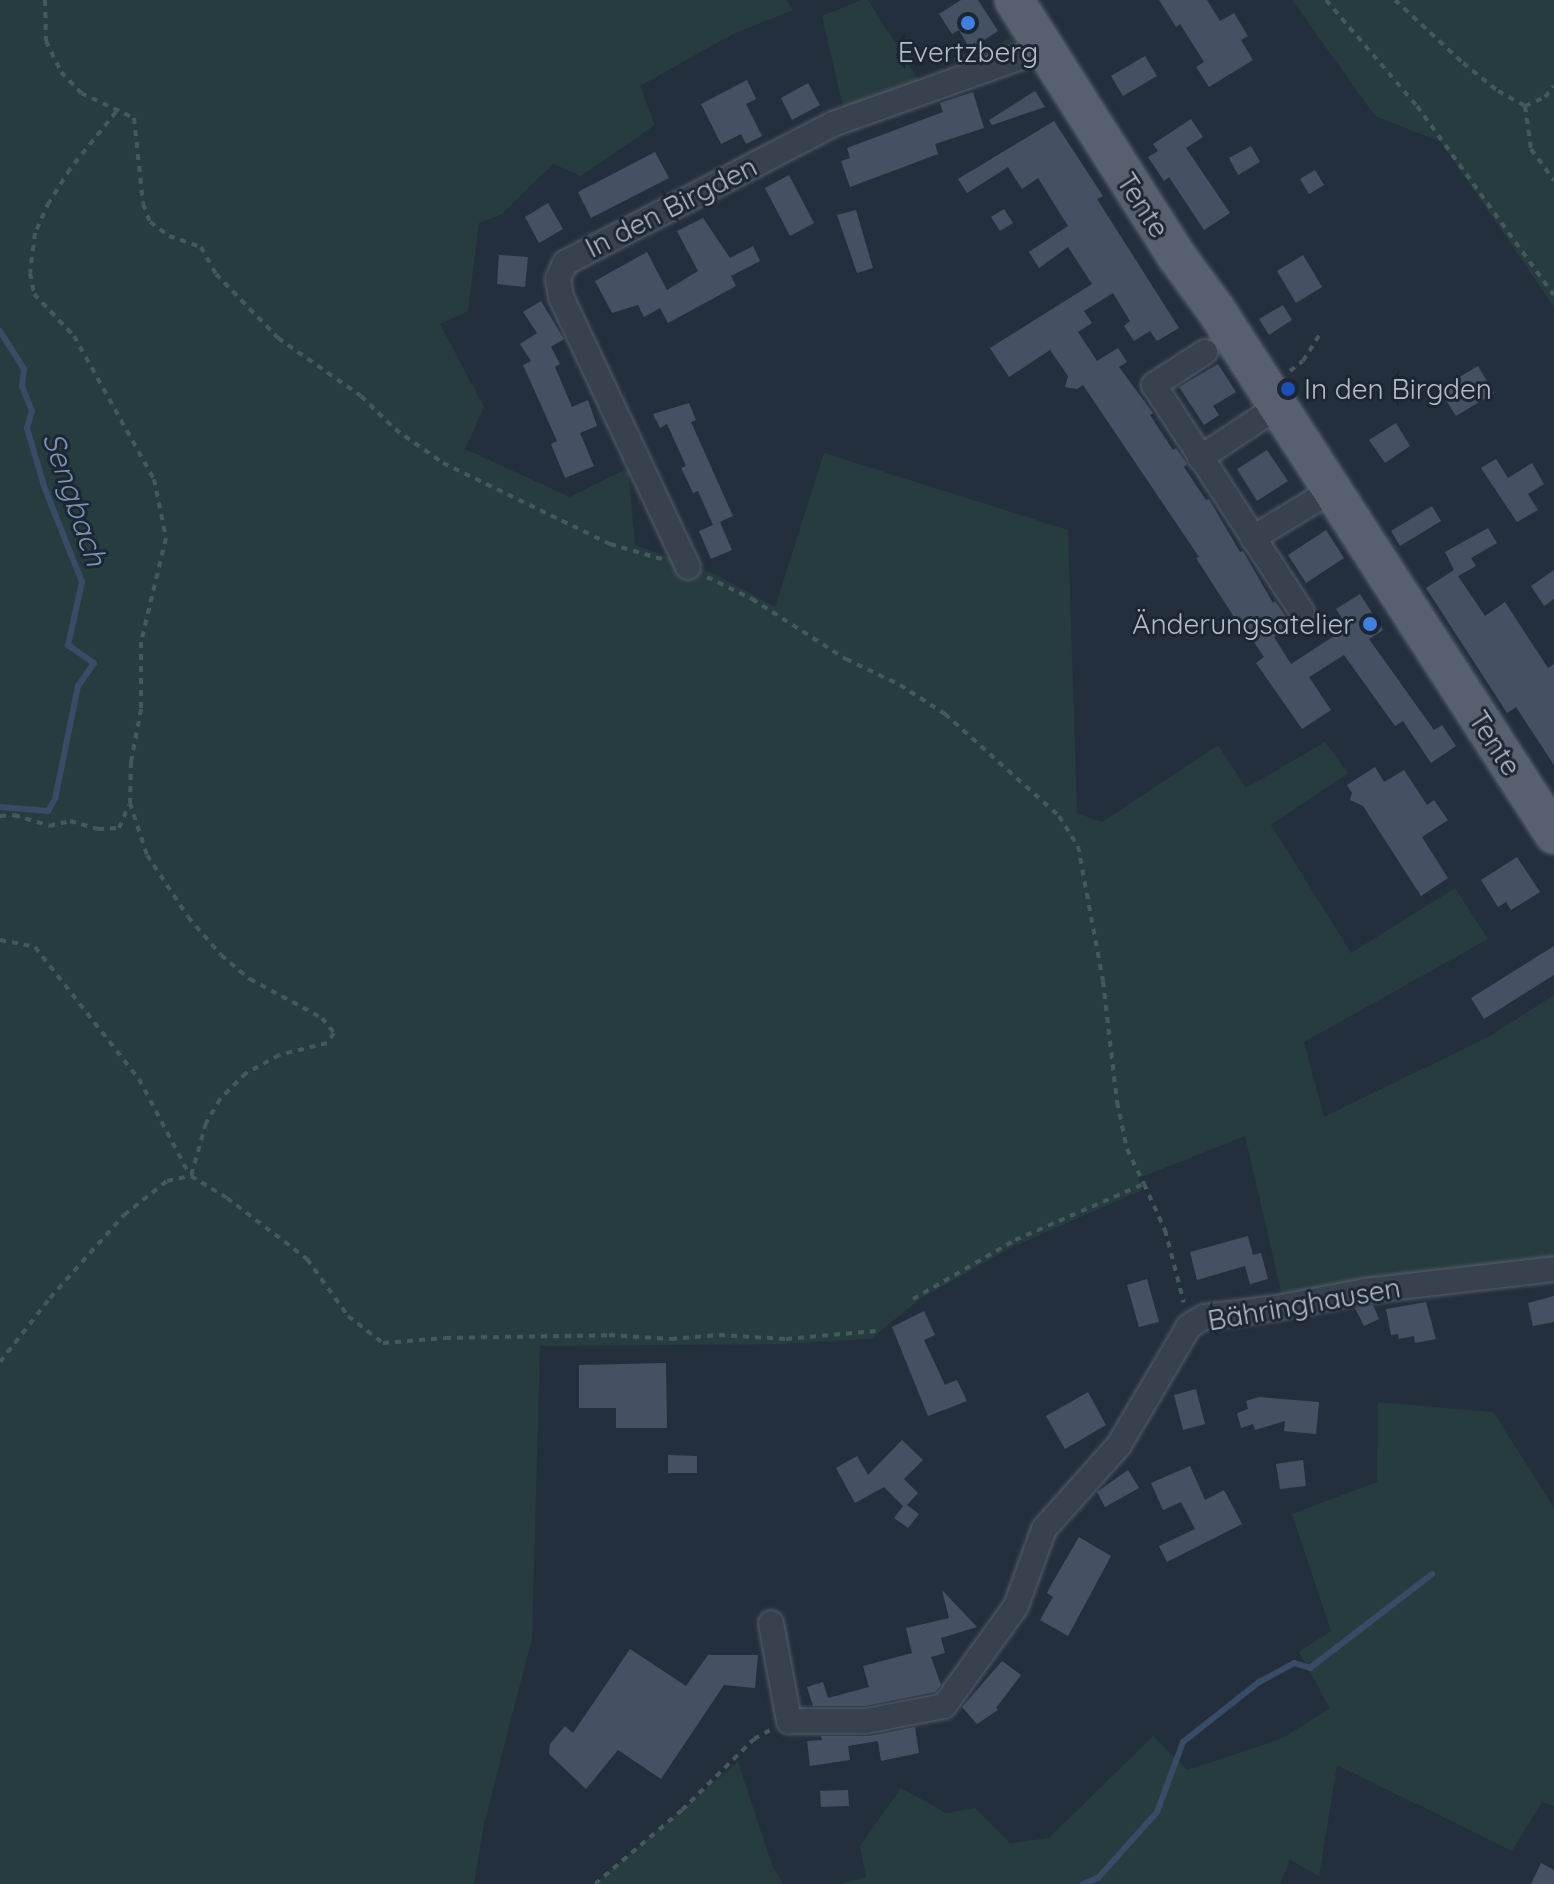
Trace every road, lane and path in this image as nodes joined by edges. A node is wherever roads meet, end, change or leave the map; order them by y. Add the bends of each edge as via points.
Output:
1 (45, 0) edge
2 (1014, 0) edge
3 (1326, 0) edge
4 (1395, 0) edge
5 (1044, 49) junction
6 (1554, 86) edge
7 (1525, 106) junction
8 (116, 112) junction
9 (1554, 181) edge
10 (1554, 295) edge
11 (1319, 335) dead end
12 (1205, 352) dead end
13 (1271, 398) junction
14 (1200, 458) junction
15 (1332, 490) junction
16 (1253, 538) junction
17 (688, 567) junction
18 (1302, 612) dead end
19 (130, 803) junction
20 (0, 816) edge
21 (1554, 834) edge
22 (0, 940) edge
23 (191, 1176) junction
24 (1144, 1184) junction
25 (1554, 1269) edge
26 (913, 1299) dead end
27 (1189, 1326) junction
28 (876, 1331) dead end
29 (0, 1362) edge
30 (771, 1623) dead end
31 (789, 1721) junction
32 (595, 1884) edge

1 - 8 path via 46,41 61,72 81,93
2 - 5 main road, Tente
3 - 10 path via 1417,106
4 - 7 path via 1463,63
5 - 13 main road, Tente
5 - 17 street, In den Birgden via 833,124 565,263 558,279 561,297
6 - 7 path
7 - 9 path via 1531,149
8 - 17 path via 134,118 143,204 150,222 169,236 201,247 216,274 278,338 443,463 610,544
8 - 19 path via 49,202 35,233 30,264 34,294 74,336 154,479 166,538 141,642 141,709
11 - 13 path
12 - 14 street via 1154,385
13 - 14 street
13 - 15 main road, Tente
14 - 16 street
15 - 16 street
15 - 21 main road, Tente
16 - 18 street
17 - 24 path via 934,707 1059,816 1078,846 1103,981 1117,1102 1127,1149
19 - 20 path via 119,828 70,821 49,826
19 - 23 path via 147,855 205,936 250,979 322,1018 334,1033 327,1043 279,1055 246,1073 220,1099 206,1123
22 - 23 path via 35,947 139,1079
23 - 28 path via 307,1259 348,1316 383,1343 609,1335 786,1339
23 - 29 path via 167,1181 124,1215
24 - 26 path via 1015,1240
24 - 27 path via 1165,1230
25 - 27 street, Bähringhausen via 1365,1291 1212,1315
27 - 31 street, Bähringhausen via 1119,1445 1044,1529 1016,1606 944,1706 866,1721
30 - 31 street
31 - 32 path via 754,1739

